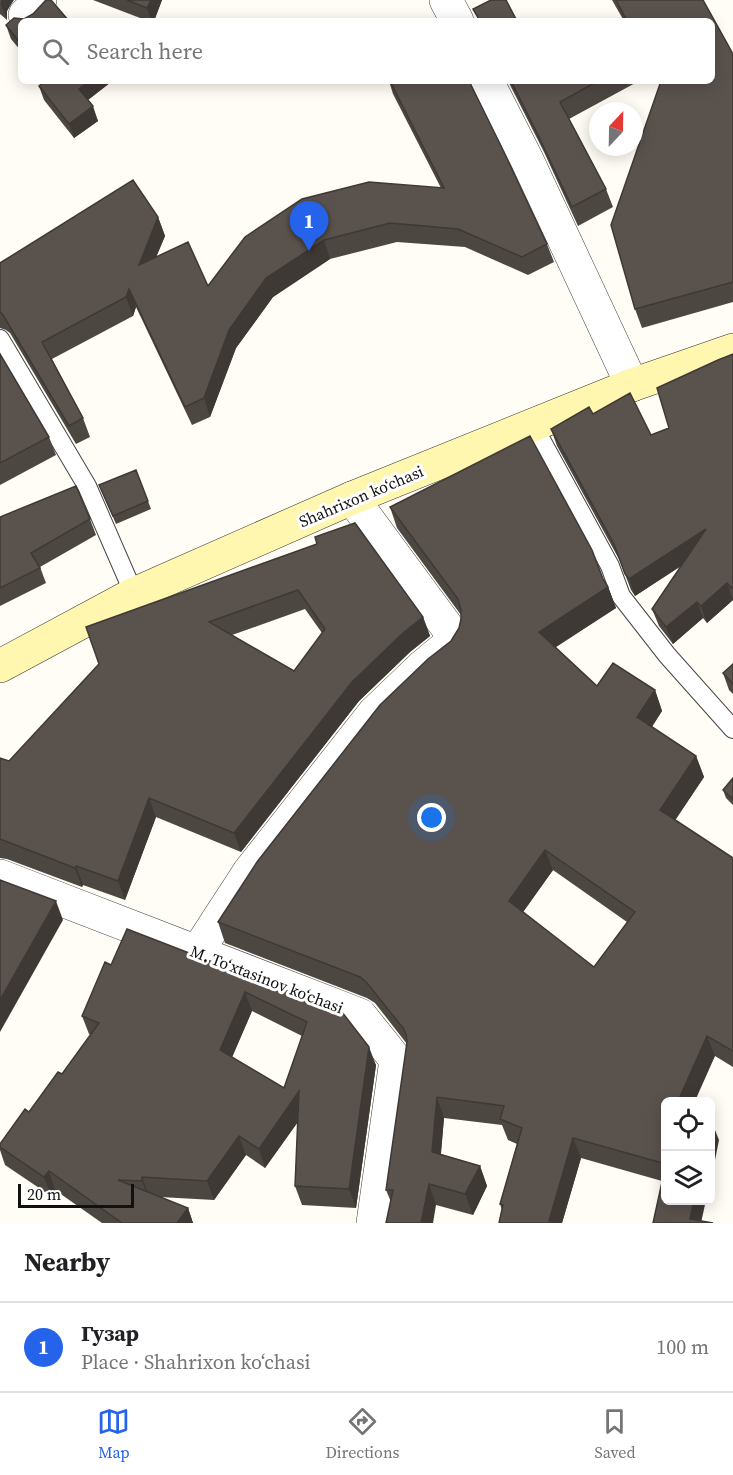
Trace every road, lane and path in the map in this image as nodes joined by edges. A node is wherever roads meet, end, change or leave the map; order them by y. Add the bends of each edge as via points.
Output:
1 (446, 0) edge
2 (455, 18) edge
3 (489, 84) edge
4 (0, 339) edge
5 (733, 350) edge
6 (632, 385) junction
7 (533, 425) junction
8 (352, 498) junction
9 (134, 594) junction
10 (0, 666) edge
11 (733, 729) edge
12 (0, 876) edge
13 (197, 952) junction
14 (372, 1223) edge

1 - 2 street
3 - 6 street
4 - 9 lane via 87,486
5 - 6 street, Shahrixon koʻchasi
6 - 7 street, Shahrixon koʻchasi
7 - 8 street, Shahrixon koʻchasi
7 - 11 lane via 610,566 621,596
8 - 9 street, Shahrixon koʻchasi
8 - 13 street via 450,631 450,640 374,713 249,872
9 - 10 street, Shahrixon koʻchasi
12 - 13 street, M. Toʻxtasinov koʻchasi
13 - 14 street, M. Toʻxtasinov koʻchasi via 360,1015 396,1060

